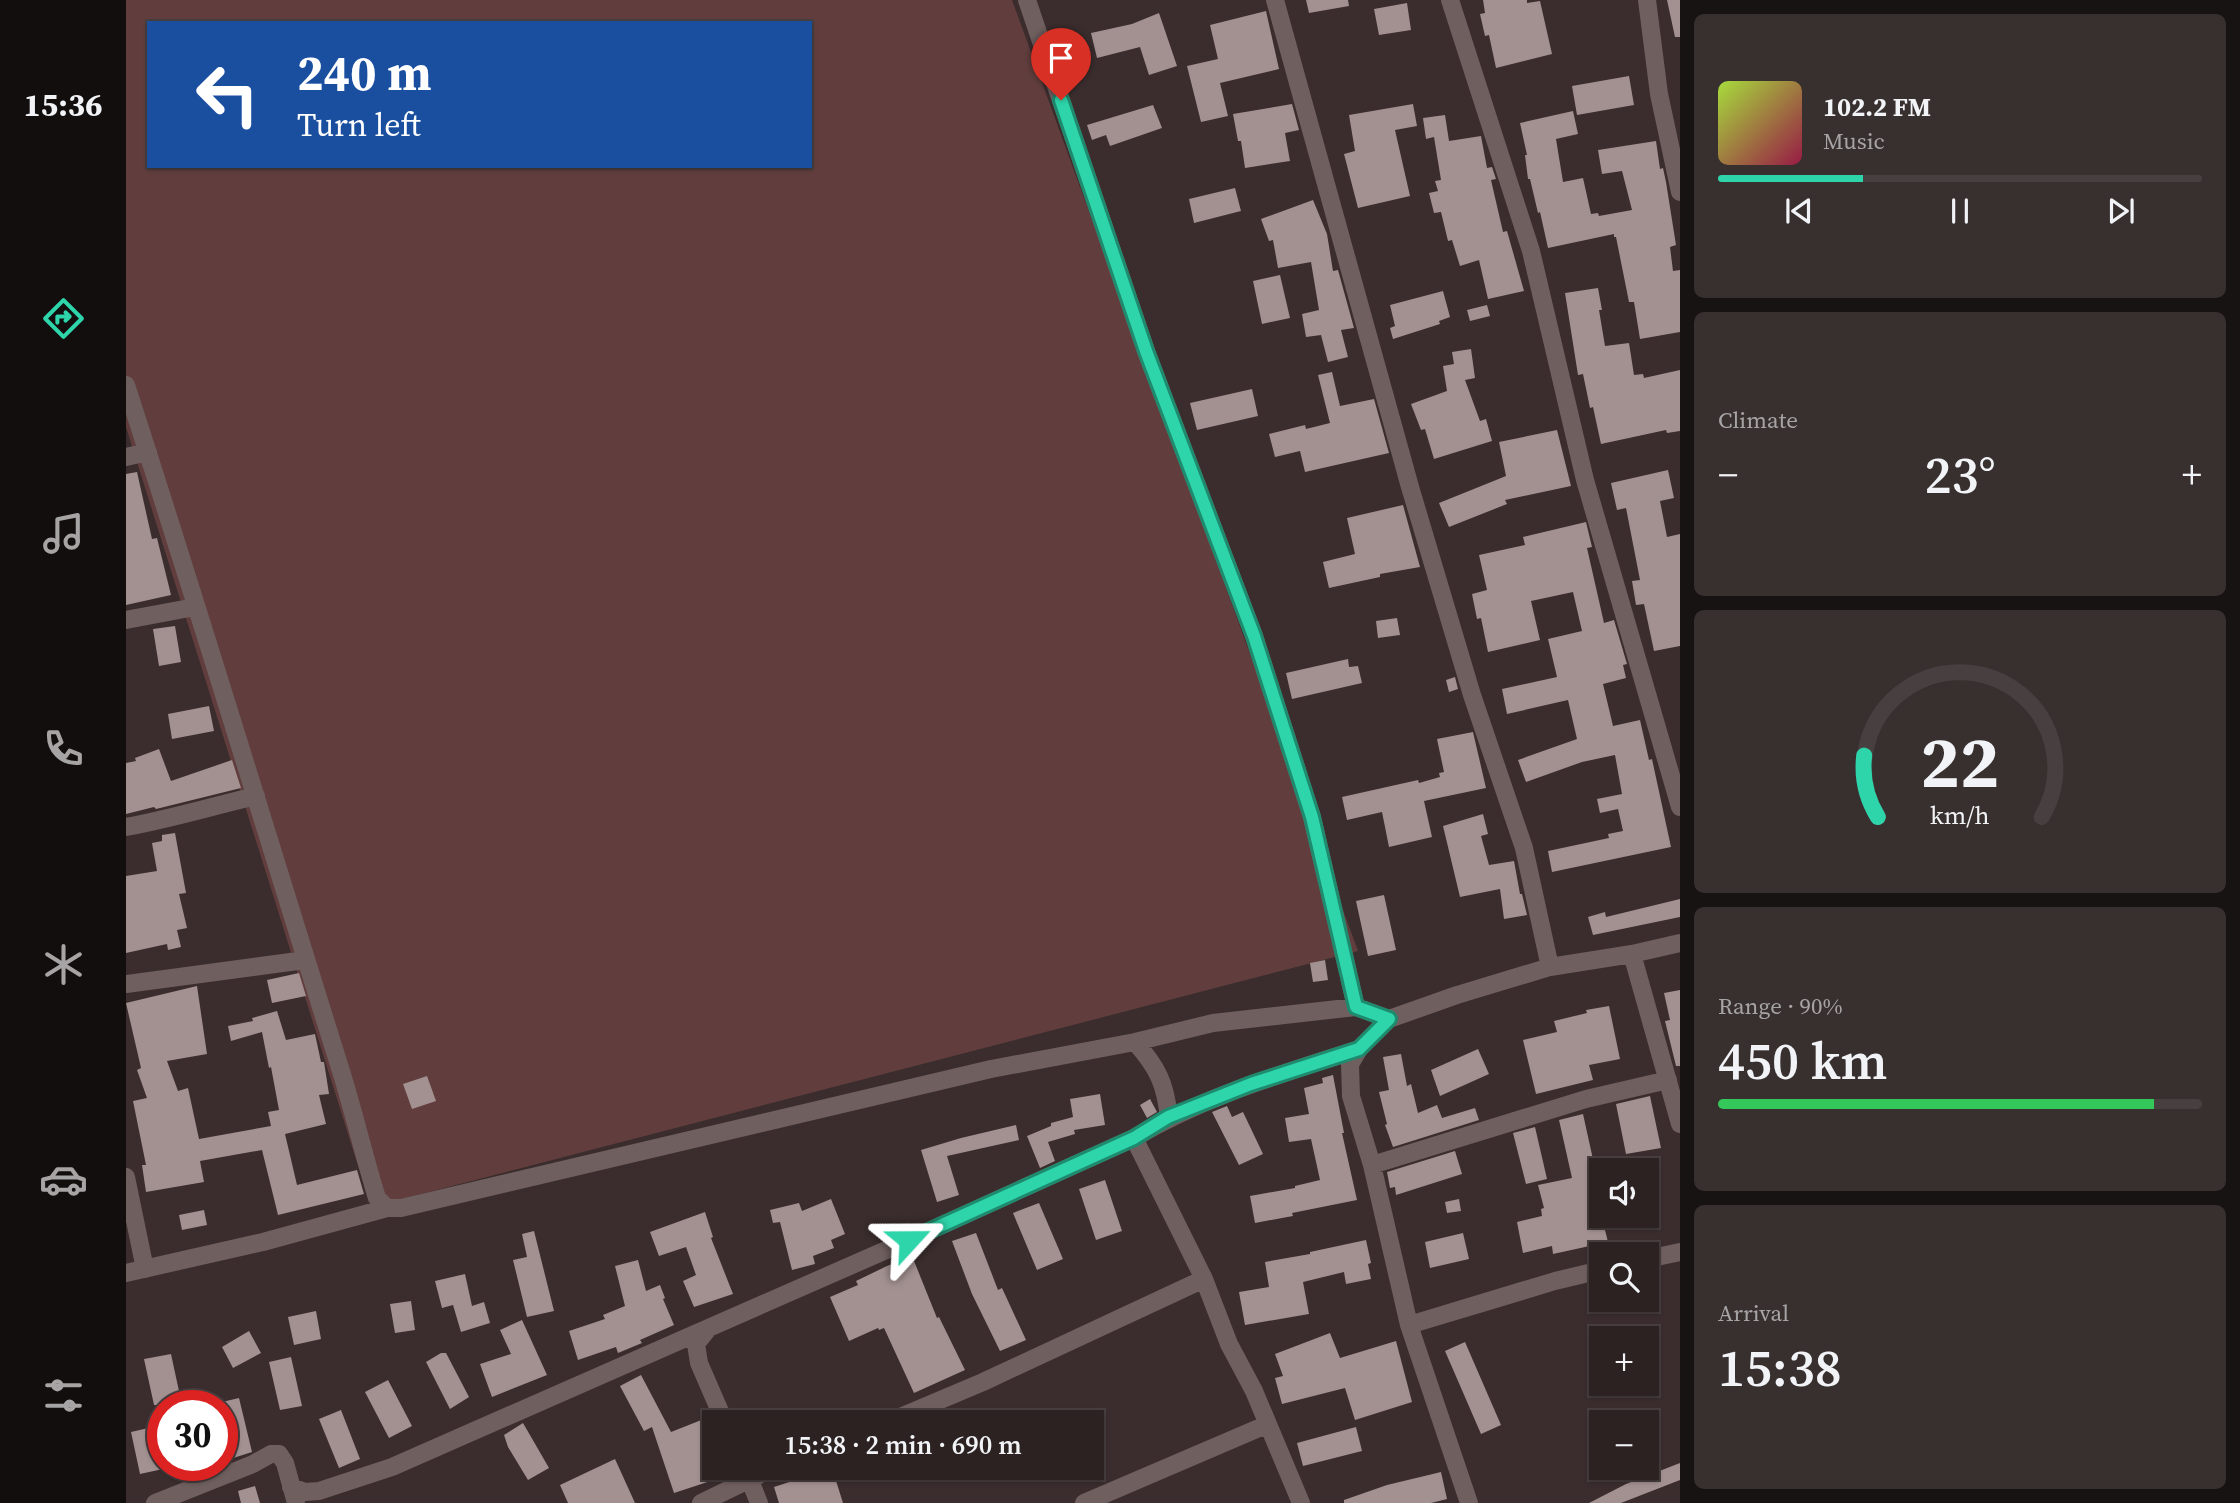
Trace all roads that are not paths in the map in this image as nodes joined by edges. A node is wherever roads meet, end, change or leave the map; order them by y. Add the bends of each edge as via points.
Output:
1 (1027, 0) edge
2 (1275, 0) edge
3 (1450, 0) edge
4 (1647, 0) edge
5 (1680, 192) edge
6 (126, 385) edge
7 (148, 452) junction
8 (126, 457) edge
9 (195, 607) junction
10 (126, 620) edge
11 (256, 796) junction
12 (1680, 807) edge
13 (126, 827) edge
14 (1680, 943) edge
15 (1632, 954) junction
16 (305, 960) junction
17 (1550, 967) junction
18 (126, 984) edge
19 (1356, 1007) junction
20 (1389, 1019) junction
21 (1135, 1042) junction
22 (1359, 1049) junction
23 (1668, 1080) junction
24 (1168, 1117) junction
25 (1680, 1124) edge
26 (1134, 1138) junction
27 (1372, 1165) junction
28 (126, 1177) edge
29 (387, 1208) junction
30 (1680, 1252) edge
31 (1659, 1256) edge
32 (145, 1269) junction
33 (126, 1273) edge
34 (1589, 1273) edge
35 (1204, 1279) junction
36 (1409, 1325) junction
37 (710, 1326) junction
38 (719, 1410) edge
39 (917, 1410) edge
40 (1266, 1425) junction
41 (737, 1480) edge
42 (749, 1480) edge
43 (293, 1495) edge
44 (155, 1503) edge
45 (701, 1503) edge
46 (759, 1503) edge
47 (1084, 1503) edge
48 (1301, 1503) edge
49 (1469, 1503) edge

1 - 19 street via 1146,351 1254,636 1312,817
2 - 17 street via 1410,487 1472,695 1524,848
3 - 12 street via 1531,251 1585,480
4 - 5 street via 1658,94
6 - 7 street
7 - 8 street
7 - 9 street
9 - 10 street
9 - 11 street
11 - 13 street
11 - 16 street
14 - 15 street
15 - 17 street
15 - 23 street
16 - 18 street
16 - 29 street via 377,1198
17 - 20 street
19 - 20 street
19 - 21 street via 1213,1023
20 - 22 street
21 - 24 street via 1154,1064 1166,1095
21 - 29 street via 991,1069
22 - 24 street
22 - 27 street via 1350,1064 1351,1096
23 - 25 street
23 - 27 street via 1586,1099
24 - 26 street
26 - 35 street
26 - 37 street
27 - 36 street
28 - 32 street
29 - 32 street
30 - 31 street
32 - 33 street
34 - 36 street
35 - 39 street
35 - 40 street
36 - 49 street
37 - 38 street via 696,1343 699,1363
37 - 43 street via 392,1467
40 - 47 street
40 - 48 street
41 - 45 street
42 - 46 street
43 - 44 street via 285,1463 279,1454 271,1454

